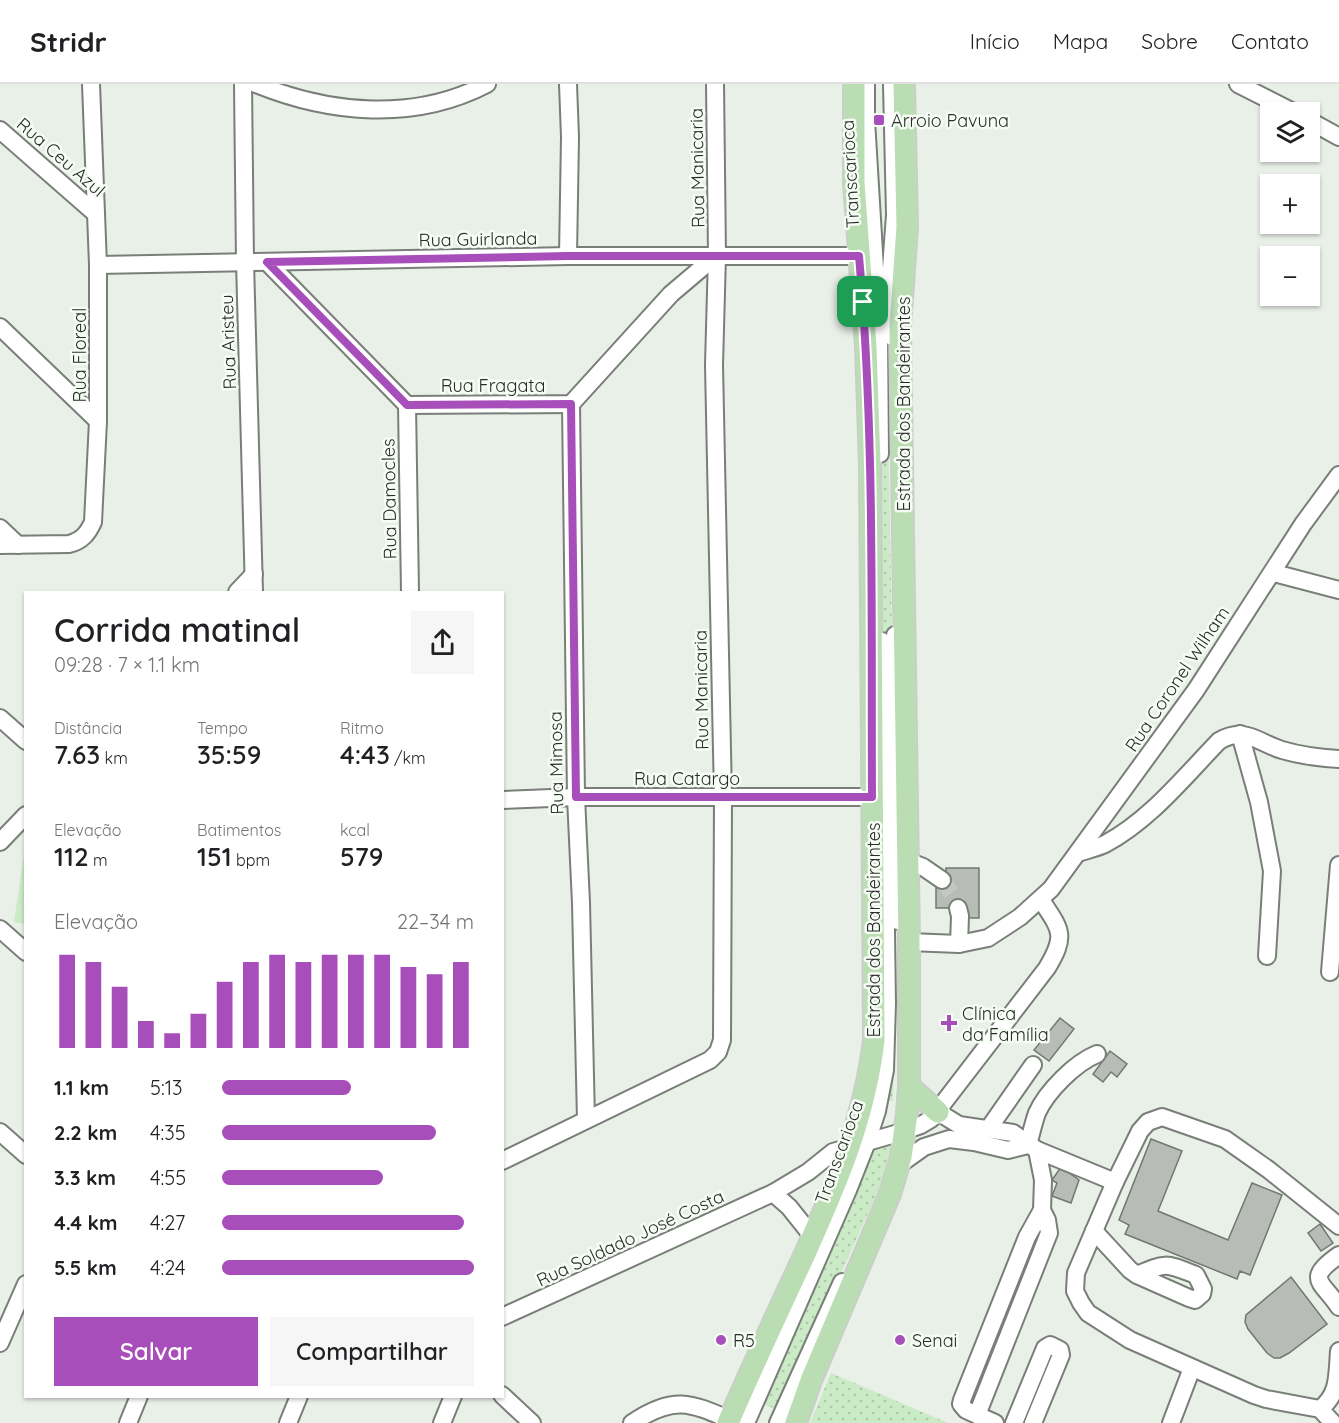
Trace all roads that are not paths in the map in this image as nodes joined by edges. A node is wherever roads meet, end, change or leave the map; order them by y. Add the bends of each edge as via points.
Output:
1 (91, 84) edge
2 (243, 84) edge
3 (256, 84) edge
4 (487, 84) edge
5 (568, 84) edge
6 (715, 84) edge
7 (854, 84) edge
8 (866, 84) edge
9 (892, 84) edge
10 (904, 84) edge
11 (1239, 84) edge
12 (1274, 102) edge
13 (1320, 127) edge
14 (0, 130) edge
15 (1339, 137) edge
16 (96, 214) junction
17 (717, 255) junction
18 (568, 256) junction
19 (859, 256) junction
20 (245, 262) junction
21 (267, 262) junction
22 (98, 265) junction
23 (0, 327) edge
24 (571, 404) junction
25 (407, 405) junction
26 (98, 421) junction
27 (1339, 475) edge
28 (0, 528) edge
29 (0, 545) edge
30 (18, 545) junction
31 (1274, 573) junction
32 (254, 574) junction
33 (1339, 590) edge
34 (238, 591) edge
35 (254, 591) edge
36 (410, 591) edge
37 (0, 718) edge
38 (1240, 734) junction
39 (24, 739) edge
40 (1339, 759) edge
41 (576, 797) junction
42 (872, 797) junction
43 (723, 798) junction
44 (504, 800) edge
45 (24, 816) edge
46 (0, 842) edge
47 (1078, 853) junction
48 (908, 861) junction
49 (1339, 866) edge
50 (942, 880) tunnel mouth
51 (1041, 900) junction
52 (958, 908) tunnel mouth
53 (0, 929) edge
54 (909, 942) junction
55 (959, 944) junction
56 (24, 950) edge
57 (1267, 956) dead end
58 (1330, 972) dead end
59 (1097, 1054) dead end
60 (1033, 1065) dead end
61 (909, 1086) junction
62 (939, 1112) junction
63 (586, 1120) junction
64 (989, 1128) junction
65 (0, 1132) edge
66 (900, 1133) junction
67 (859, 1144) junction
68 (1033, 1148) junction
69 (24, 1153) edge
70 (504, 1160) edge
71 (900, 1164) junction
72 (1115, 1182) junction
73 (773, 1193) junction
74 (1339, 1226) edge
75 (1094, 1231) junction
76 (813, 1237) junction
77 (1339, 1255) edge
78 (1137, 1275) dead end
79 (24, 1288) edge
80 (1339, 1307) edge
81 (504, 1316) edge
82 (1, 1337) edge
83 (1339, 1351) edge
84 (1192, 1368) junction
85 (504, 1397) edge
86 (138, 1398) edge
87 (298, 1398) edge
88 (452, 1398) edge
89 (1320, 1408) junction
90 (794, 1420) edge
91 (735, 1422) edge
92 (128, 1423) edge
93 (288, 1423) edge
94 (442, 1423) edge
95 (532, 1423) edge
96 (632, 1423) edge
97 (778, 1423) edge
98 (995, 1423) edge
99 (1014, 1423) edge
100 (1033, 1423) edge
101 (1171, 1423) edge
102 (1334, 1423) edge

1 - 16 street, Rua Floreal
2 - 20 street, Rua Aristeu
3 - 4 street via 309,101 368,111 429,105
5 - 18 street
6 - 17 street, Rua Manicaria
7 - 19 main road, Estrada dos Bandeirantes
8 - 67 street, Transcarioca via 879,335 887,1003 885,1070 877,1111
9 - 66 street via 895,215 890,352
10 - 48 main road, Estrada dos Bandeirantes via 907,227 900,327
11 - 12 street
13 - 15 street
14 - 16 street, Rua Ceu Azul
16 - 22 street, Rua Floreal
17 - 18 street, Rua Guirlanda
17 - 19 street, Rua Guirlanda
17 - 24 street, Rua Fragata via 671,294
17 - 43 street, Rua Manicaria via 714,365
18 - 21 street, Rua Guirlanda
19 - 42 main road, Estrada dos Bandeirantes via 870,464
20 - 21 street, Rua Guirlanda
20 - 22 street, Rua Guirlanda
20 - 32 street, Rua Aristeu
21 - 25 street
22 - 26 street, Rua Floreal
23 - 26 street
24 - 25 street, Rua Fragata
24 - 41 street, Rua Mimosa
25 - 36 street, Rua Damocles
26 - 30 street, Rua Floreal via 93,522 88,532 78,542 69,544
27 - 31 street, Rua Coronel Wilham
28 - 30 street
29 - 30 street, Rua Floreal
31 - 33 street
31 - 47 street, Rua Coronel Wilham via 1196,690
32 - 34 street
32 - 35 street, Rua Aristeu
37 - 39 street
38 - 40 street via 1282,750
38 - 47 street via 1219,741 1162,801 1124,832 1103,845
38 - 57 street via 1259,802 1272,871
41 - 43 street, Rua Catargo
41 - 44 street, Rua Catargo
41 - 63 street, Rua Mimosa
42 - 43 street, Rua Catargo
42 - 67 main road, Estrada dos Bandeirantes via 874,1040
43 - 63 street, Rua Manicaria via 722,1040 718,1052 710,1060
45 - 46 street
47 - 51 street, Rua Coronel Wilham
48 - 50 street
48 - 54 main road, Estrada dos Bandeirantes
49 - 58 street
51 - 55 street, Rua Coronel Wilham via 988,938
51 - 62 street via 1060,933 1057,952
52 - 55 street
53 - 56 street
54 - 55 street, Rua Coronel Wilham
54 - 61 main road, Estrada dos Bandeirantes
59 - 68 street via 1074,1067 1038,1111
60 - 64 street
61 - 62 main road
61 - 66 main road, Estrada dos Bandeirantes
62 - 64 street via 959,1125
62 - 66 street via 927,1123
63 - 70 street, Rua Manicaria
64 - 68 street via 1013,1133
65 - 69 street
66 - 67 street
66 - 71 main road, Estrada dos Bandeirantes
66 - 97 street via 876,1204
67 - 73 street, Rua Soldado José Costa via 833,1152
67 - 76 main road, Estrada dos Bandeirantes
67 - 91 street, Transcarioca via 848,1190
68 - 71 street via 1008,1150 949,1139 924,1147
68 - 72 street
68 - 98 street via 1043,1180 1042,1210 962,1400 966,1410
71 - 90 main road, Estrada dos Bandeirantes
72 - 74 street via 1140,1131 1148,1122 1162,1117 1224,1139
72 - 75 street
73 - 76 street
73 - 81 street, Rua Soldado José Costa
75 - 78 street
75 - 84 street via 1076,1274 1075,1291 1080,1303 1088,1313 1130,1340
76 - 91 main road, Estrada dos Bandeirantes
77 - 80 street via 1319,1273 1322,1287
79 - 82 street
83 - 89 street via 1336,1392
84 - 89 street via 1266,1400
84 - 101 street
85 - 95 street
86 - 92 street
87 - 93 street
88 - 94 street
89 - 102 street
91 - 96 street via 704,1408 675,1404 644,1414
99 - 100 street via 1045,1348 1050,1346 1060,1350 1061,1355

